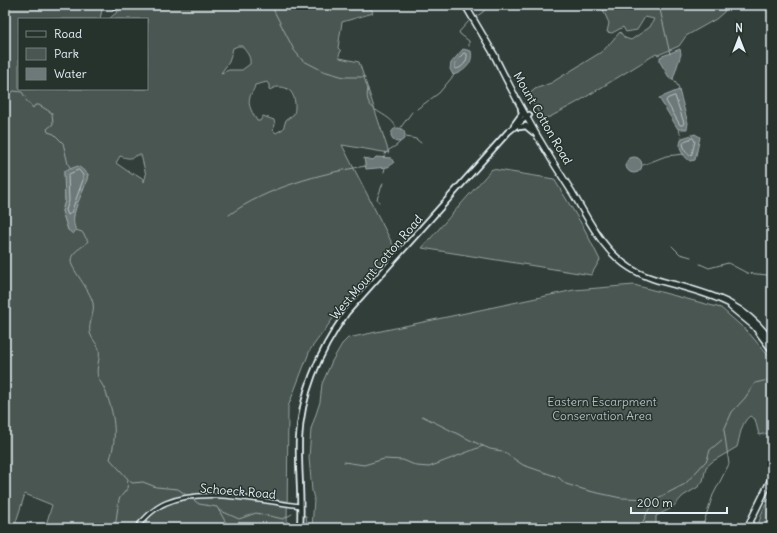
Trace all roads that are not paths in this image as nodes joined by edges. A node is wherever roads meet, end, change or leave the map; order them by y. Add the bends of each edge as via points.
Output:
1 (465, 5) edge
2 (494, 55) junction
3 (520, 105) junction
4 (529, 117) junction
5 (520, 126) junction
6 (507, 134) junction
7 (547, 152) junction
8 (572, 193) junction
9 (701, 292) junction
10 (749, 315) junction
11 (772, 337) edge
12 (772, 342) edge
13 (772, 350) edge
14 (772, 478) edge
15 (300, 506) junction
16 (136, 528) edge
17 (300, 528) edge
18 (747, 528) edge

1 - 2 main road, Mount Cotton Road
2 - 3 main road, Mount Cotton Road
2 - 4 main road, Mount Cotton Road
3 - 4 main road, Mount Cotton Road
3 - 6 main road via 522,114
4 - 5 main road
4 - 6 main road
4 - 7 main road, Mount Cotton Road
4 - 8 main road, Mount Cotton Road
5 - 6 main road
5 - 7 main road via 530,128
6 - 15 main road, West Mount Cotton Road via 347,312 333,332 313,373 302,416 299,438
7 - 8 main road, Mount Cotton Road
8 - 9 main road, Mount Cotton Road via 603,244 624,264 652,279
9 - 10 main road, Mount Cotton Road via 728,302
9 - 13 main road via 724,303 744,317
10 - 11 main road via 763,325
10 - 12 main road, Mount Cotton Road
14 - 18 main road
15 - 16 street, Schoeck Road via 209,495 187,496 166,503 149,514
15 - 17 main road, West Mount Cotton Road

